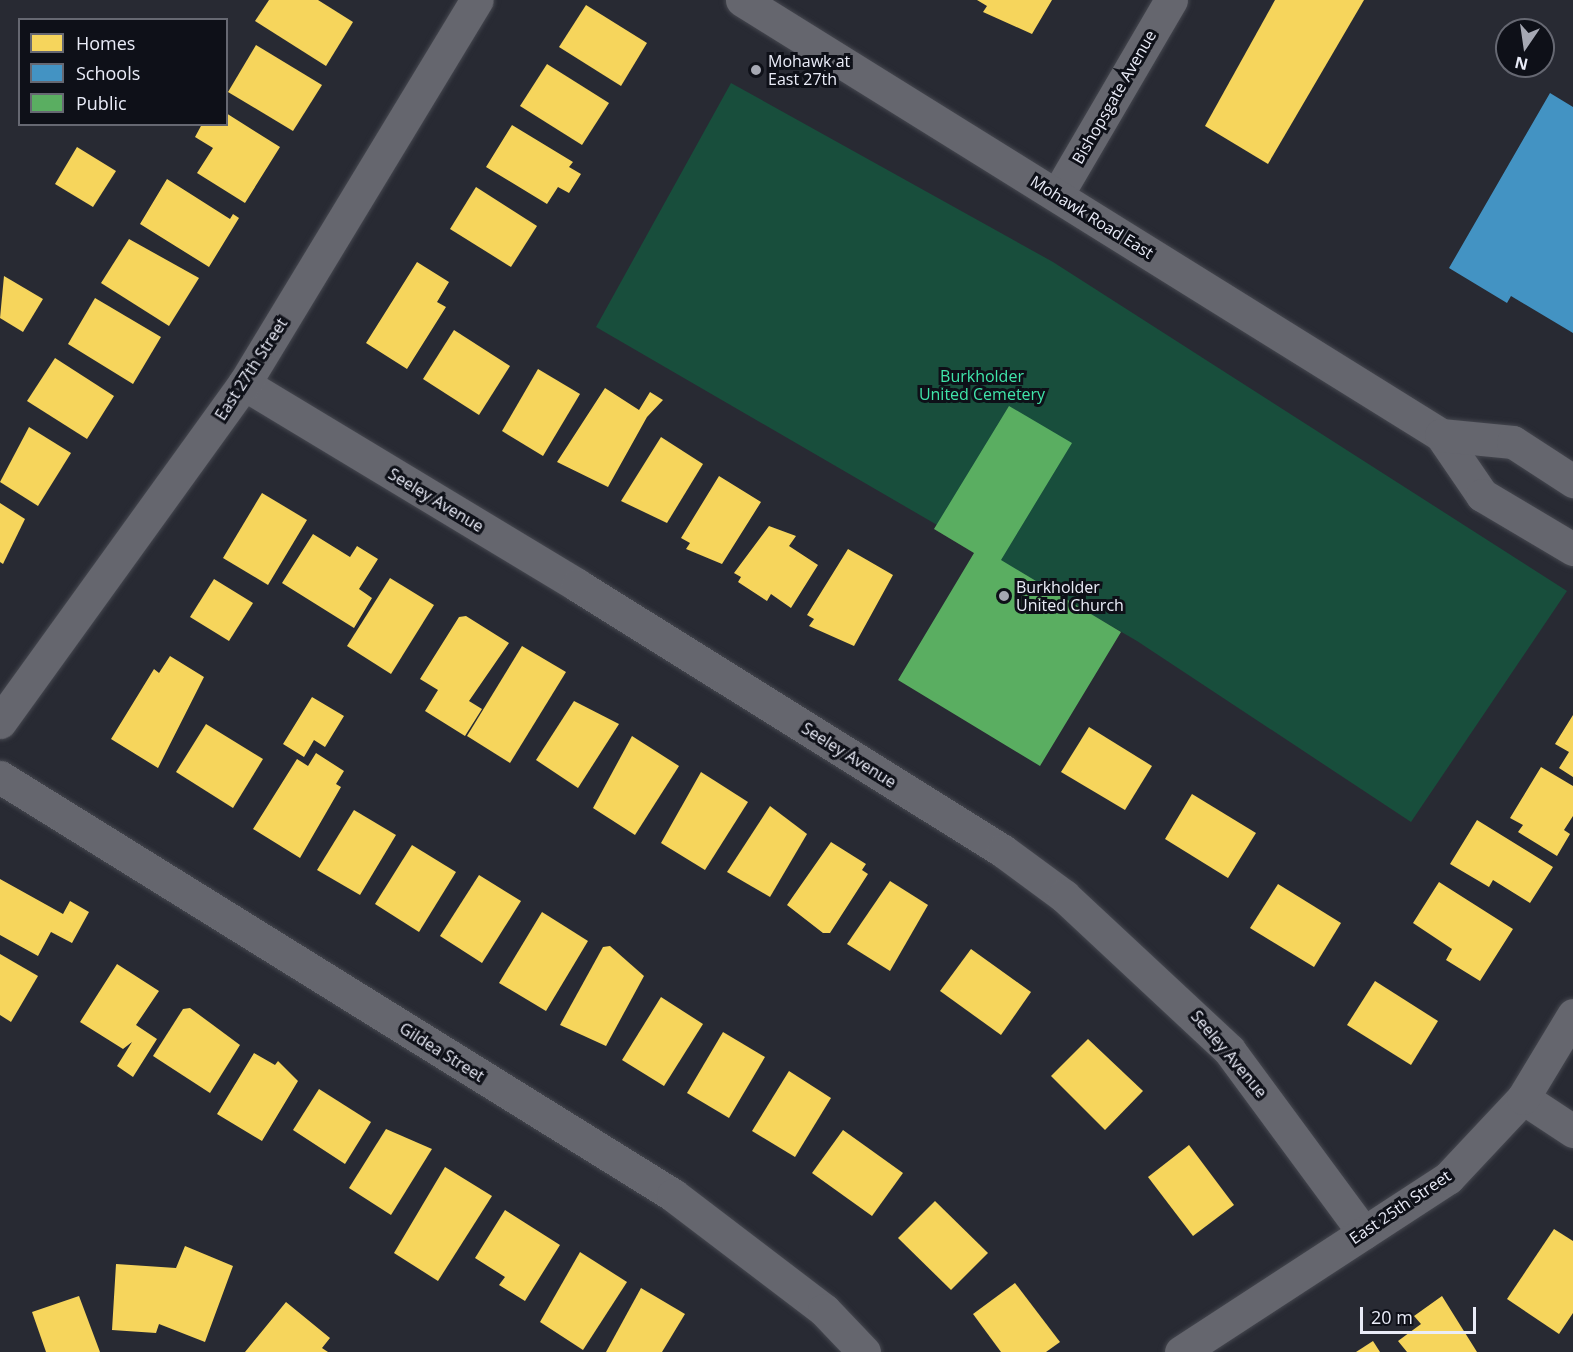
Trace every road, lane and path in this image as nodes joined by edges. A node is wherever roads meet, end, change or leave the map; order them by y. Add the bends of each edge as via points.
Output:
1 (477, 0) edge
2 (742, 0) edge
3 (1171, 0) edge
4 (1057, 195) junction
5 (244, 384) junction
6 (1441, 435) junction
7 (1573, 481) edge
8 (1573, 549) edge
9 (0, 722) edge
10 (0, 777) edge
11 (1573, 1015) edge
12 (1523, 1098) junction
13 (1573, 1131) edge
14 (1364, 1233) junction
15 (864, 1352) edge
16 (1180, 1352) edge

1 - 5 street, East 27th Street
2 - 4 street, Mohawk Road East
3 - 4 street, Bishopsgate Avenue
4 - 6 street, Mohawk Road East
5 - 9 street, East 27th Street
5 - 14 street, Seeley Avenue via 598,598 1003,851 1064,896 1177,995 1229,1050
6 - 7 street, Mohawk Road East via 1513,442
6 - 8 street, Mohawk Road East via 1482,495
10 - 15 street, Gildea Street via 673,1195 824,1310
11 - 12 street, East 25th Street
12 - 13 street
12 - 14 street, East 25th Street via 1448,1178
14 - 16 street, East 25th Street

